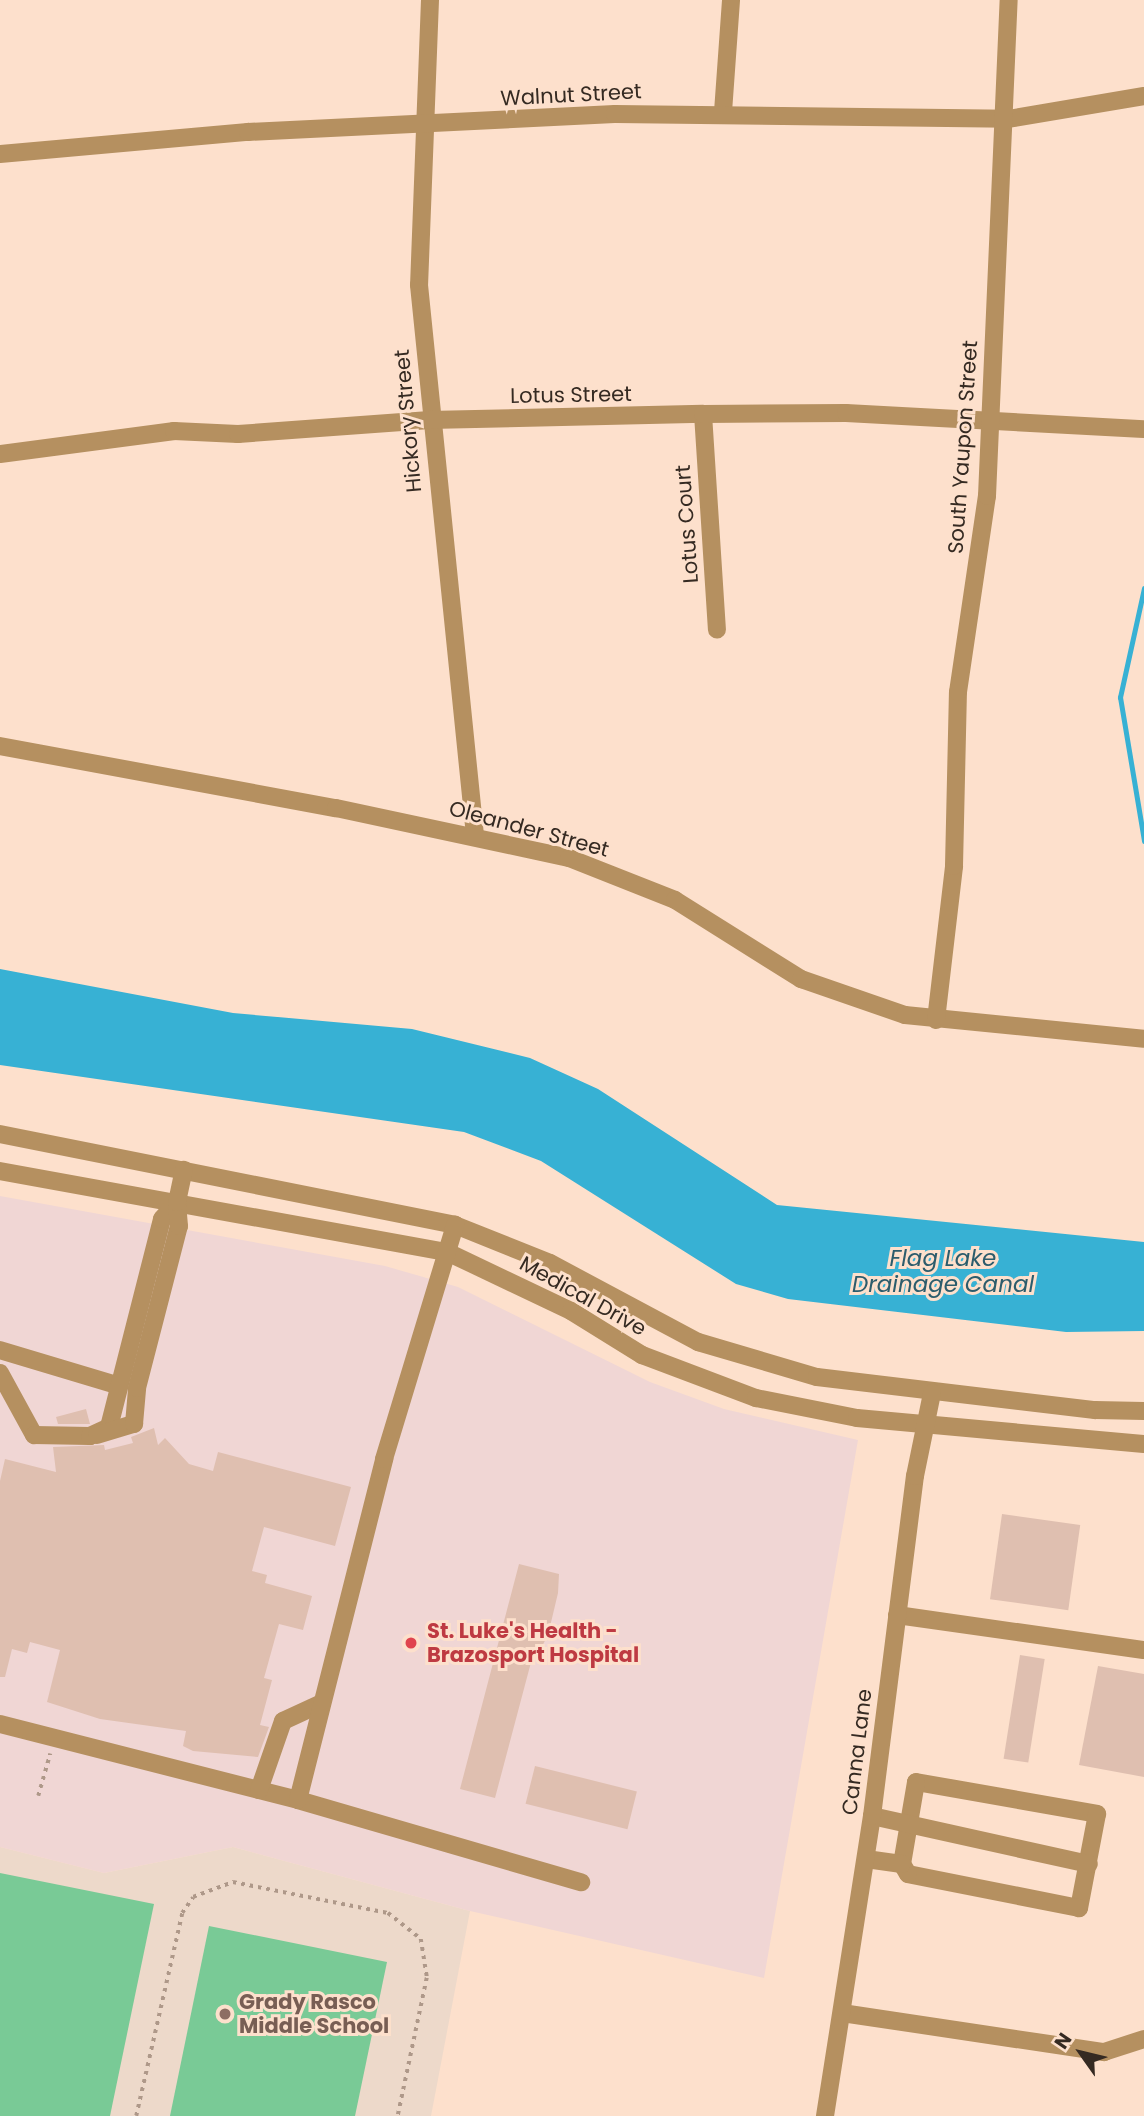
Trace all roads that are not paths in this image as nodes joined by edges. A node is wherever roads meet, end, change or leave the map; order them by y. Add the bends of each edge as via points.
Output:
1 (430, 0) edge
2 (730, 0) edge
3 (1009, 0) edge
4 (1144, 96) edge
5 (723, 112) junction
6 (1008, 119) junction
7 (424, 127) junction
8 (0, 154) edge
9 (703, 414) junction
10 (429, 421) junction
11 (989, 422) junction
12 (1144, 429) edge
13 (0, 454) edge
14 (717, 630) dead end
15 (0, 746) edge
16 (475, 835) junction
17 (936, 1020) junction
18 (1144, 1039) edge
19 (0, 1135) edge
20 (184, 1170) junction
21 (0, 1171) edge
22 (177, 1202) junction
23 (455, 1225) junction
24 (447, 1252) junction
25 (0, 1350) edge
26 (0, 1373) edge
27 (117, 1385) junction
28 (932, 1393) junction
29 (1144, 1411) edge
30 (925, 1426) junction
31 (90, 1436) junction
32 (1144, 1444) edge
33 (897, 1615) junction
34 (1144, 1650) edge
35 (322, 1703) junction
36 (0, 1724) edge
37 (259, 1790) junction
38 (298, 1800) junction
39 (872, 1816) junction
40 (908, 1822) junction
41 (866, 1859) junction
42 (902, 1864) junction
43 (1089, 1864) junction
44 (581, 1881) dead end
45 (842, 2013) junction
46 (1144, 2039) edge
47 (825, 2116) edge

1 - 7 street, Hickory Street
2 - 5 street
3 - 6 street, South Yaupon Street
4 - 6 street, Walnut Street
5 - 6 street, Walnut Street
5 - 7 street, Walnut Street
6 - 11 street, South Yaupon Street
7 - 8 street, Walnut Street via 248,132
7 - 10 street, Hickory Street via 419,285
9 - 10 street, Lotus Street
9 - 11 street, Lotus Street via 846,413
9 - 14 street, Lotus Court
10 - 13 street, Lotus Street via 238,434 174,431
10 - 16 street, Hickory Street
11 - 12 street, Lotus Street
11 - 17 street, South Yaupon Street via 986,496 958,692 954,866
15 - 16 street, Oleander Street
16 - 17 street, Oleander Street via 632,881 685,906 801,979
17 - 18 street, Oleander Street
19 - 20 street, Medical Drive
20 - 22 street
20 - 23 street, Medical Drive
21 - 22 street, Medical Drive
22 - 24 street, Medical Drive
22 - 27 street via 162,1219
22 - 31 street via 179,1226 137,1388 134,1424
23 - 24 street
23 - 28 street, Medical Drive via 550,1263 711,1346 817,1377
24 - 30 street, Medical Drive via 560,1305 642,1355 703,1381 811,1411
24 - 35 street via 404,1388
25 - 27 street
26 - 31 street via 34,1434
27 - 31 street via 109,1427
28 - 29 street, Medical Drive
28 - 30 street, Canna Lane
30 - 32 street, Medical Drive
30 - 33 street, Canna Lane
33 - 34 street
33 - 39 street, Canna Lane
35 - 37 street via 283,1721
35 - 38 street
36 - 37 street
37 - 38 street
38 - 44 street
39 - 40 street
39 - 41 street, Canna Lane
40 - 42 street
40 - 43 street via 914,1829
40 - 43 street via 916,1782 1097,1814
41 - 42 street
41 - 45 street, Canna Lane
42 - 43 street via 908,1874 1079,1908
45 - 46 street via 1104,2052
45 - 47 street, Canna Lane

